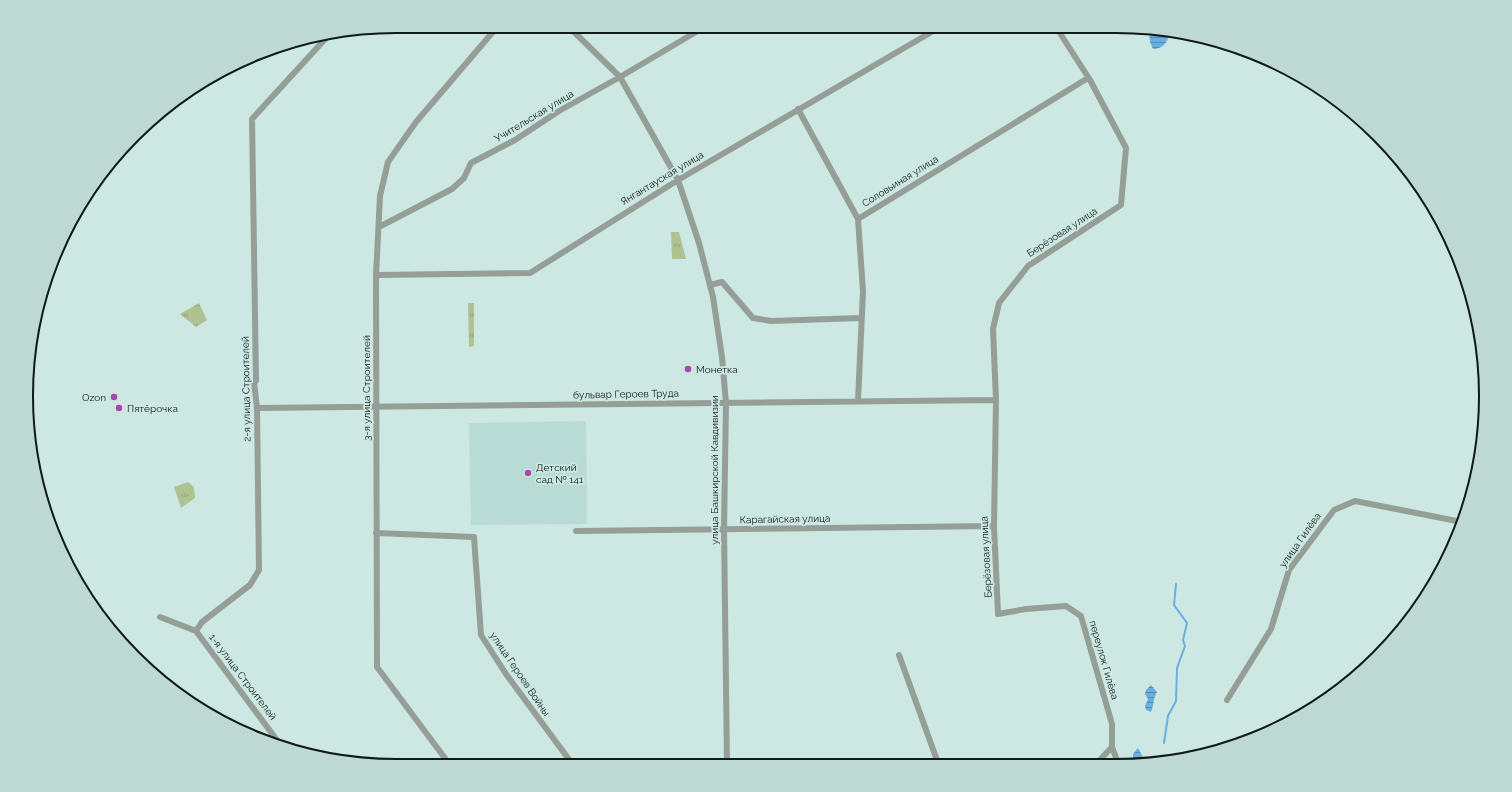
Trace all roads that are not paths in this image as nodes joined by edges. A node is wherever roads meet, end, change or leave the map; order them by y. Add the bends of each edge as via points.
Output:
1 (492, 33) edge
2 (575, 33) edge
3 (694, 33) edge
4 (930, 33) edge
5 (1060, 33) edge
6 (324, 40) edge
7 (620, 78) junction
8 (1088, 78) junction
9 (798, 109) junction
10 (678, 180) junction
11 (858, 219) junction
12 (379, 227) junction
13 (376, 275) junction
14 (710, 285) junction
15 (860, 318) junction
16 (996, 400) junction
17 (858, 401) junction
18 (726, 403) junction
19 (376, 406) junction
20 (257, 408) junction
21 (1457, 521) edge
22 (994, 526) junction
23 (724, 529) junction
24 (576, 531) dead end
25 (376, 533) junction
26 (998, 614) joint
27 (160, 617) dead end
28 (196, 631) junction
29 (899, 655) dead end
30 (1227, 700) dead end
31 (277, 739) edge
32 (1112, 746) junction
33 (446, 759) edge
34 (569, 759) edge
35 (727, 759) edge
36 (936, 759) edge
37 (1101, 759) edge
38 (1117, 759) edge

1 - 12 street, 3-я улица Строителей via 416,122 388,162 380,196
2 - 7 street, улица Башкирской Кавдивизии
3 - 7 street, Учительская улица
4 - 9 street, Янгантауская улица
5 - 8 street, Берёзовая улица
6 - 20 street, 2-я улица Строителей via 252,119 256,380 254,382
7 - 10 street, улица Башкирской Кавдивизии
7 - 12 street, Учительская улица via 471,163 464,178 452,189
8 - 11 street, Соловьиная улица
8 - 16 street, Берёзовая улица via 1126,148 1121,205 1028,266 999,303 993,329
9 - 10 street, Янгантауская улица
9 - 11 street
10 - 13 street, Янгантауская улица via 530,273
10 - 14 street, улица Башкирской Кавдивизии
11 - 15 street, Соловьиная улица via 862,291
12 - 13 street, 3-я улица Строителей
13 - 19 street, 3-я улица Строителей
14 - 15 street via 722,282 753,318 771,321
14 - 18 street, улица Башкирской Кавдивизии via 722,357
15 - 17 street, Соловьиная улица
16 - 17 street, бульвар Героев Труда
16 - 22 street, Берёзовая улица
17 - 18 street, бульвар Героев Труда
18 - 19 street, бульвар Героев Труда
18 - 23 street, улица Башкирской Кавдивизии
19 - 20 street, бульвар Героев Труда
19 - 25 street, 3-я улица Строителей
20 - 28 street, 2-я улица Строителей via 259,570 250,585 202,622
21 - 30 street, улица Гилёва via 1355,501 1334,510 1289,570 1271,629
22 - 23 street, Карагайская улица
22 - 26 street, Берёзовая улица
23 - 24 street, Карагайская улица
23 - 35 street, улица Башкирской Кавдивизии
25 - 33 street, 3-я улица Строителей via 377,667
25 - 34 street, улица Героев Войны via 474,537 482,635 506,674
26 - 32 street, переулок Гилёва via 1026,608 1066,606 1081,616 1112,724
27 - 28 street, 1-я улица Строителей
28 - 31 street, 1-я улица Строителей
29 - 36 street
32 - 37 street
32 - 38 street, переулок Гилёва

